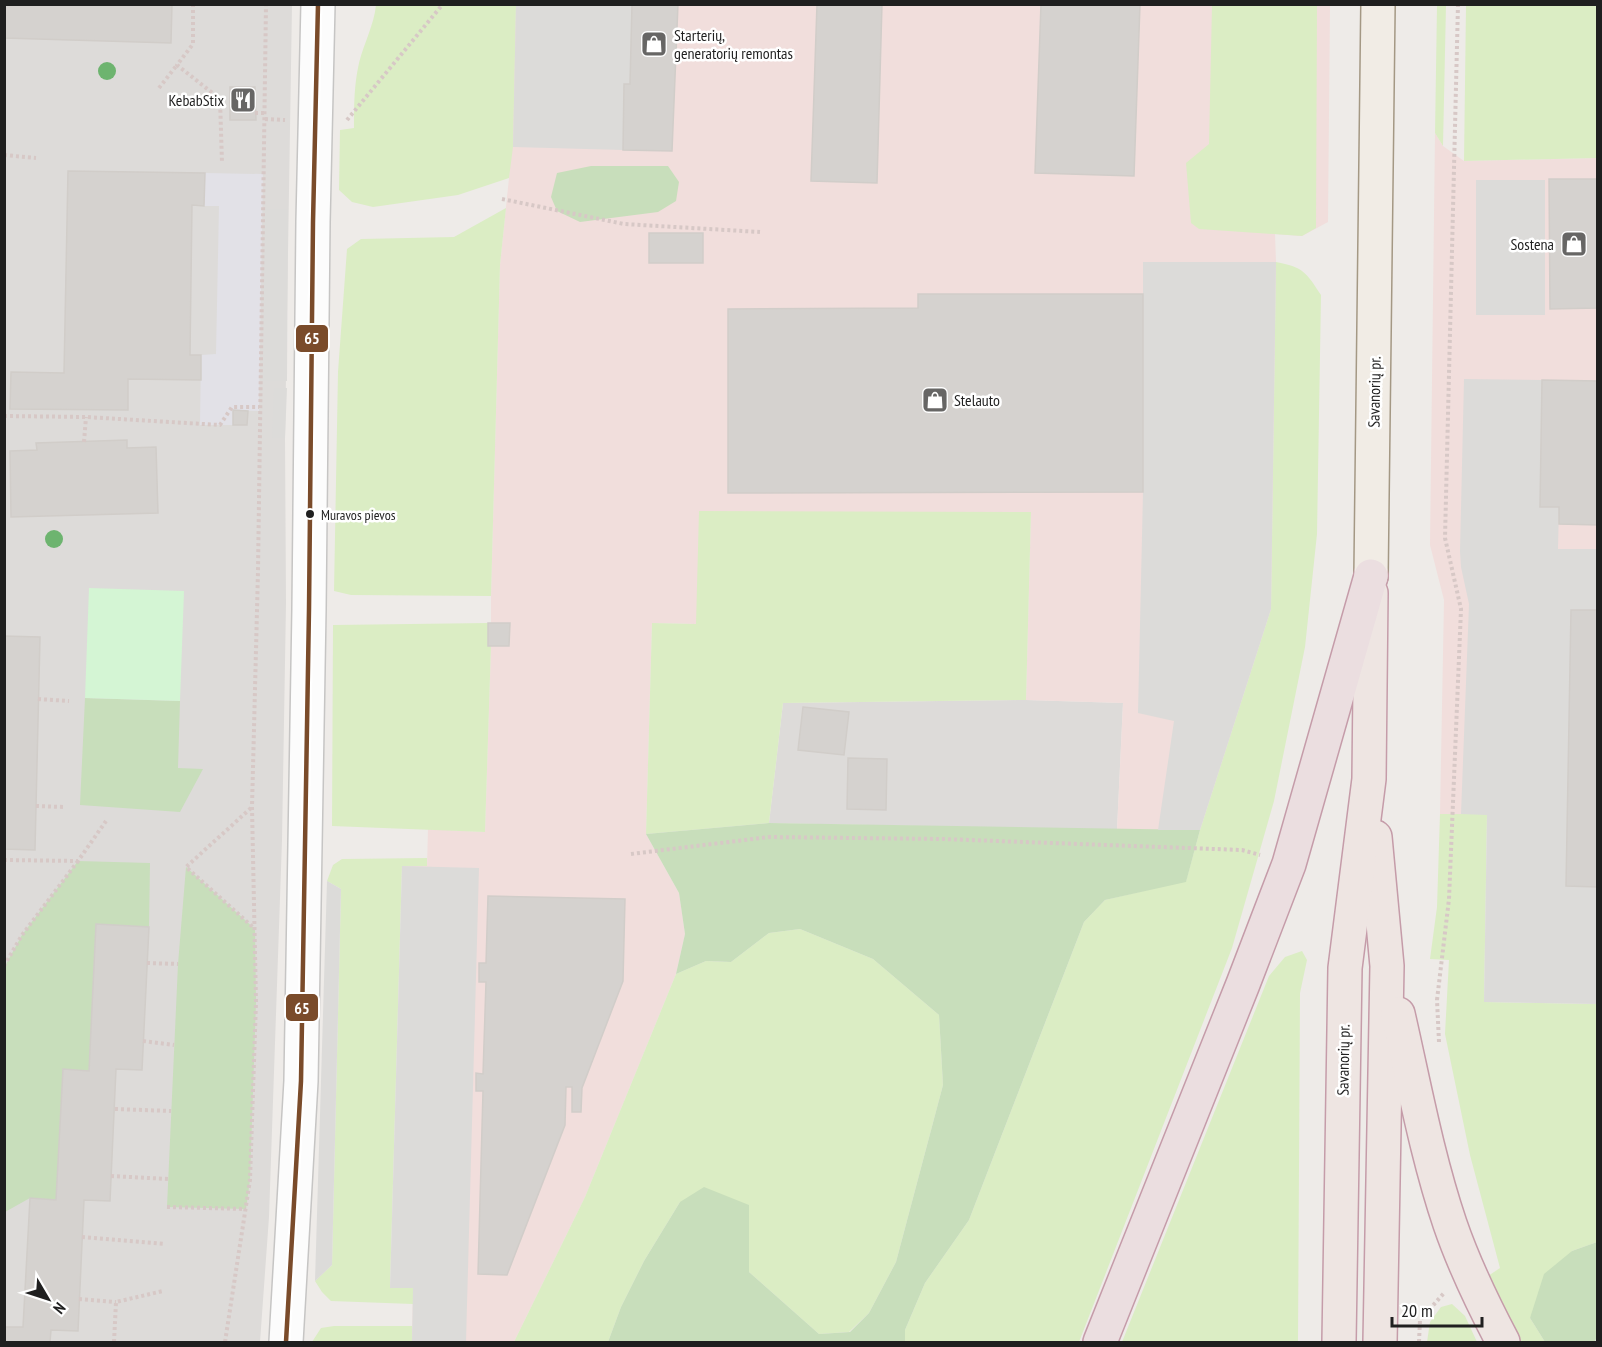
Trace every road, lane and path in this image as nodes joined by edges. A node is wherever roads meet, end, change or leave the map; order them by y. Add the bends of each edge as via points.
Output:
1 (194, 4) edge
2 (266, 4) edge
3 (318, 4) edge
4 (443, 4) edge
5 (1378, 4) edge
6 (1458, 4) edge
7 (177, 65) junction
8 (159, 88) dead end
9 (255, 113) dead end
10 (265, 113) junction
11 (348, 120) dead end
12 (4, 155) edge
13 (36, 158) dead end
14 (222, 163) dead end
15 (502, 199) dead end
16 (760, 232) dead end
17 (259, 407) junction
18 (4, 416) edge
19 (86, 417) junction
20 (84, 442) dead end
21 (1371, 576) junction
22 (38, 699) dead end
23 (69, 701) dead end
24 (1369, 779) junction
25 (36, 806) dead end
26 (64, 807) dead end
27 (252, 807) junction
28 (106, 821) dead end
29 (631, 854) dead end
30 (4, 861) edge
31 (78, 861) junction
32 (1289, 864) junction
33 (255, 929) junction
34 (147, 963) dead end
35 (178, 964) dead end
36 (4, 966) edge
37 (1387, 966) junction
38 (143, 1041) dead end
39 (174, 1045) dead end
40 (1439, 1046) dead end
41 (115, 1109) dead end
42 (171, 1111) dead end
43 (111, 1176) dead end
44 (168, 1179) dead end
45 (167, 1207) dead end
46 (246, 1209) junction
47 (82, 1237) dead end
48 (165, 1244) dead end
49 (1470, 1275) junction
50 (163, 1291) dead end
51 (79, 1299) dead end
52 (116, 1302) junction
53 (114, 1342) edge
54 (225, 1342) edge
55 (286, 1342) edge
56 (1100, 1342) edge
57 (1339, 1342) edge
58 (1380, 1342) edge
59 (1419, 1342) edge
60 (1503, 1342) edge

1 - 7 path via 193,44
2 - 10 path
3 - 55 street via 302,1081
4 - 11 path
5 - 21 main road, Savanorių pr.
6 - 40 path via 1445,537 1461,609 1449,899 1437,1000
7 - 8 path
7 - 14 path via 220,99
9 - 10 path
10 - 17 path
12 - 13 path
15 - 16 path via 624,224
17 - 19 path via 232,407 220,425
17 - 27 path
18 - 19 path
19 - 20 path
21 - 24 highway, Savanorių pr.
21 - 32 highway
22 - 23 path
24 - 37 highway, Savanorių pr.
24 - 57 highway, Savanorių pr. via 1345,968
25 - 26 path
27 - 33 path
27 - 33 path via 186,867
28 - 31 path
29 - 32 path via 769,837 943,839 1242,850
30 - 31 path
31 - 36 path via 22,935
32 - 56 highway
33 - 46 path via 256,1002
34 - 35 path
37 - 49 highway via 1434,1171
37 - 58 highway, Savanorių pr.
38 - 39 path
41 - 42 path
43 - 44 path
45 - 46 path
46 - 54 path
47 - 48 path
49 - 59 path via 1442,1295 1420,1320
49 - 60 highway
50 - 52 path
51 - 52 path
52 - 53 path

